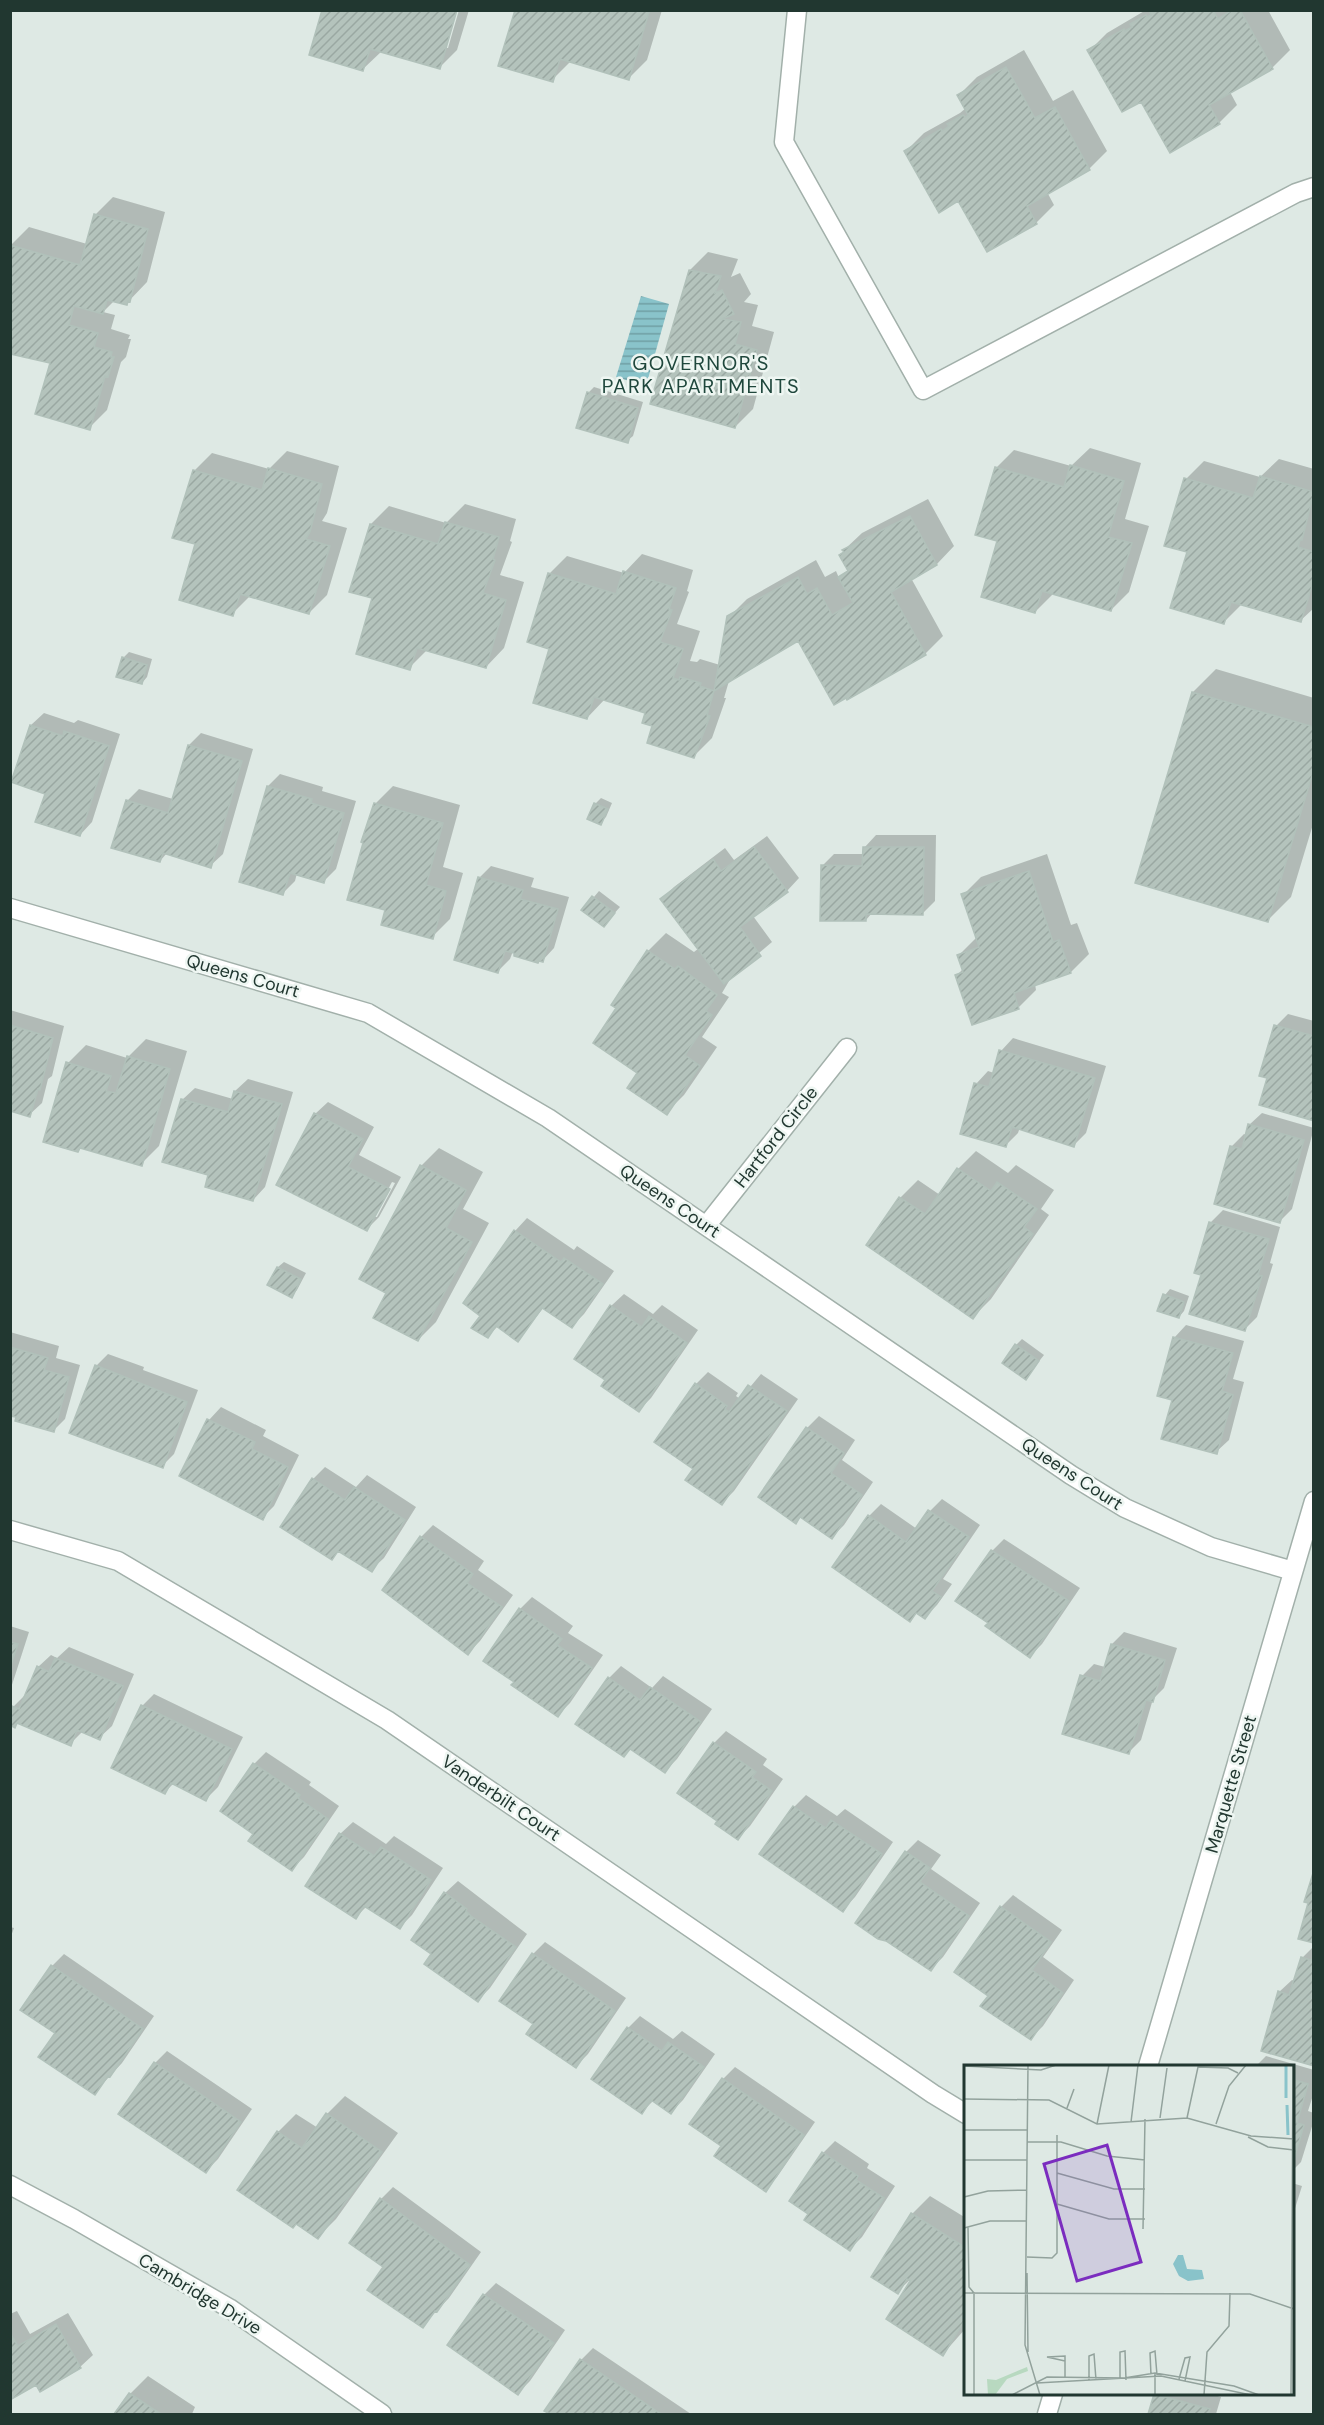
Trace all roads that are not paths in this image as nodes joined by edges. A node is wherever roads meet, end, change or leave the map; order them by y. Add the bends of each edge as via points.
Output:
1 (797, 10) edge
2 (1314, 188) edge
3 (10, 908) edge
4 (847, 1048) dead end
5 (706, 1226) junction
6 (1314, 1501) edge
7 (10, 1530) edge
8 (1293, 1571) junction
9 (1150, 2065) edge
10 (964, 2113) edge
11 (10, 2185) edge
12 (1053, 2395) edge
13 (382, 2415) edge
14 (1047, 2415) edge

1 - 2 street via 784,142 923,390 1296,192
3 - 5 street, Queens Court via 368,1013 548,1118
4 - 5 street, Hartford Circle
5 - 8 street, Queens Court via 1125,1508 1211,1547
6 - 8 street, Marquette Street
7 - 10 street, Vanderbilt Court via 118,1561 387,1720
8 - 9 street, Marquette Street
11 - 13 street, Cambridge Drive via 229,2308
12 - 14 street

